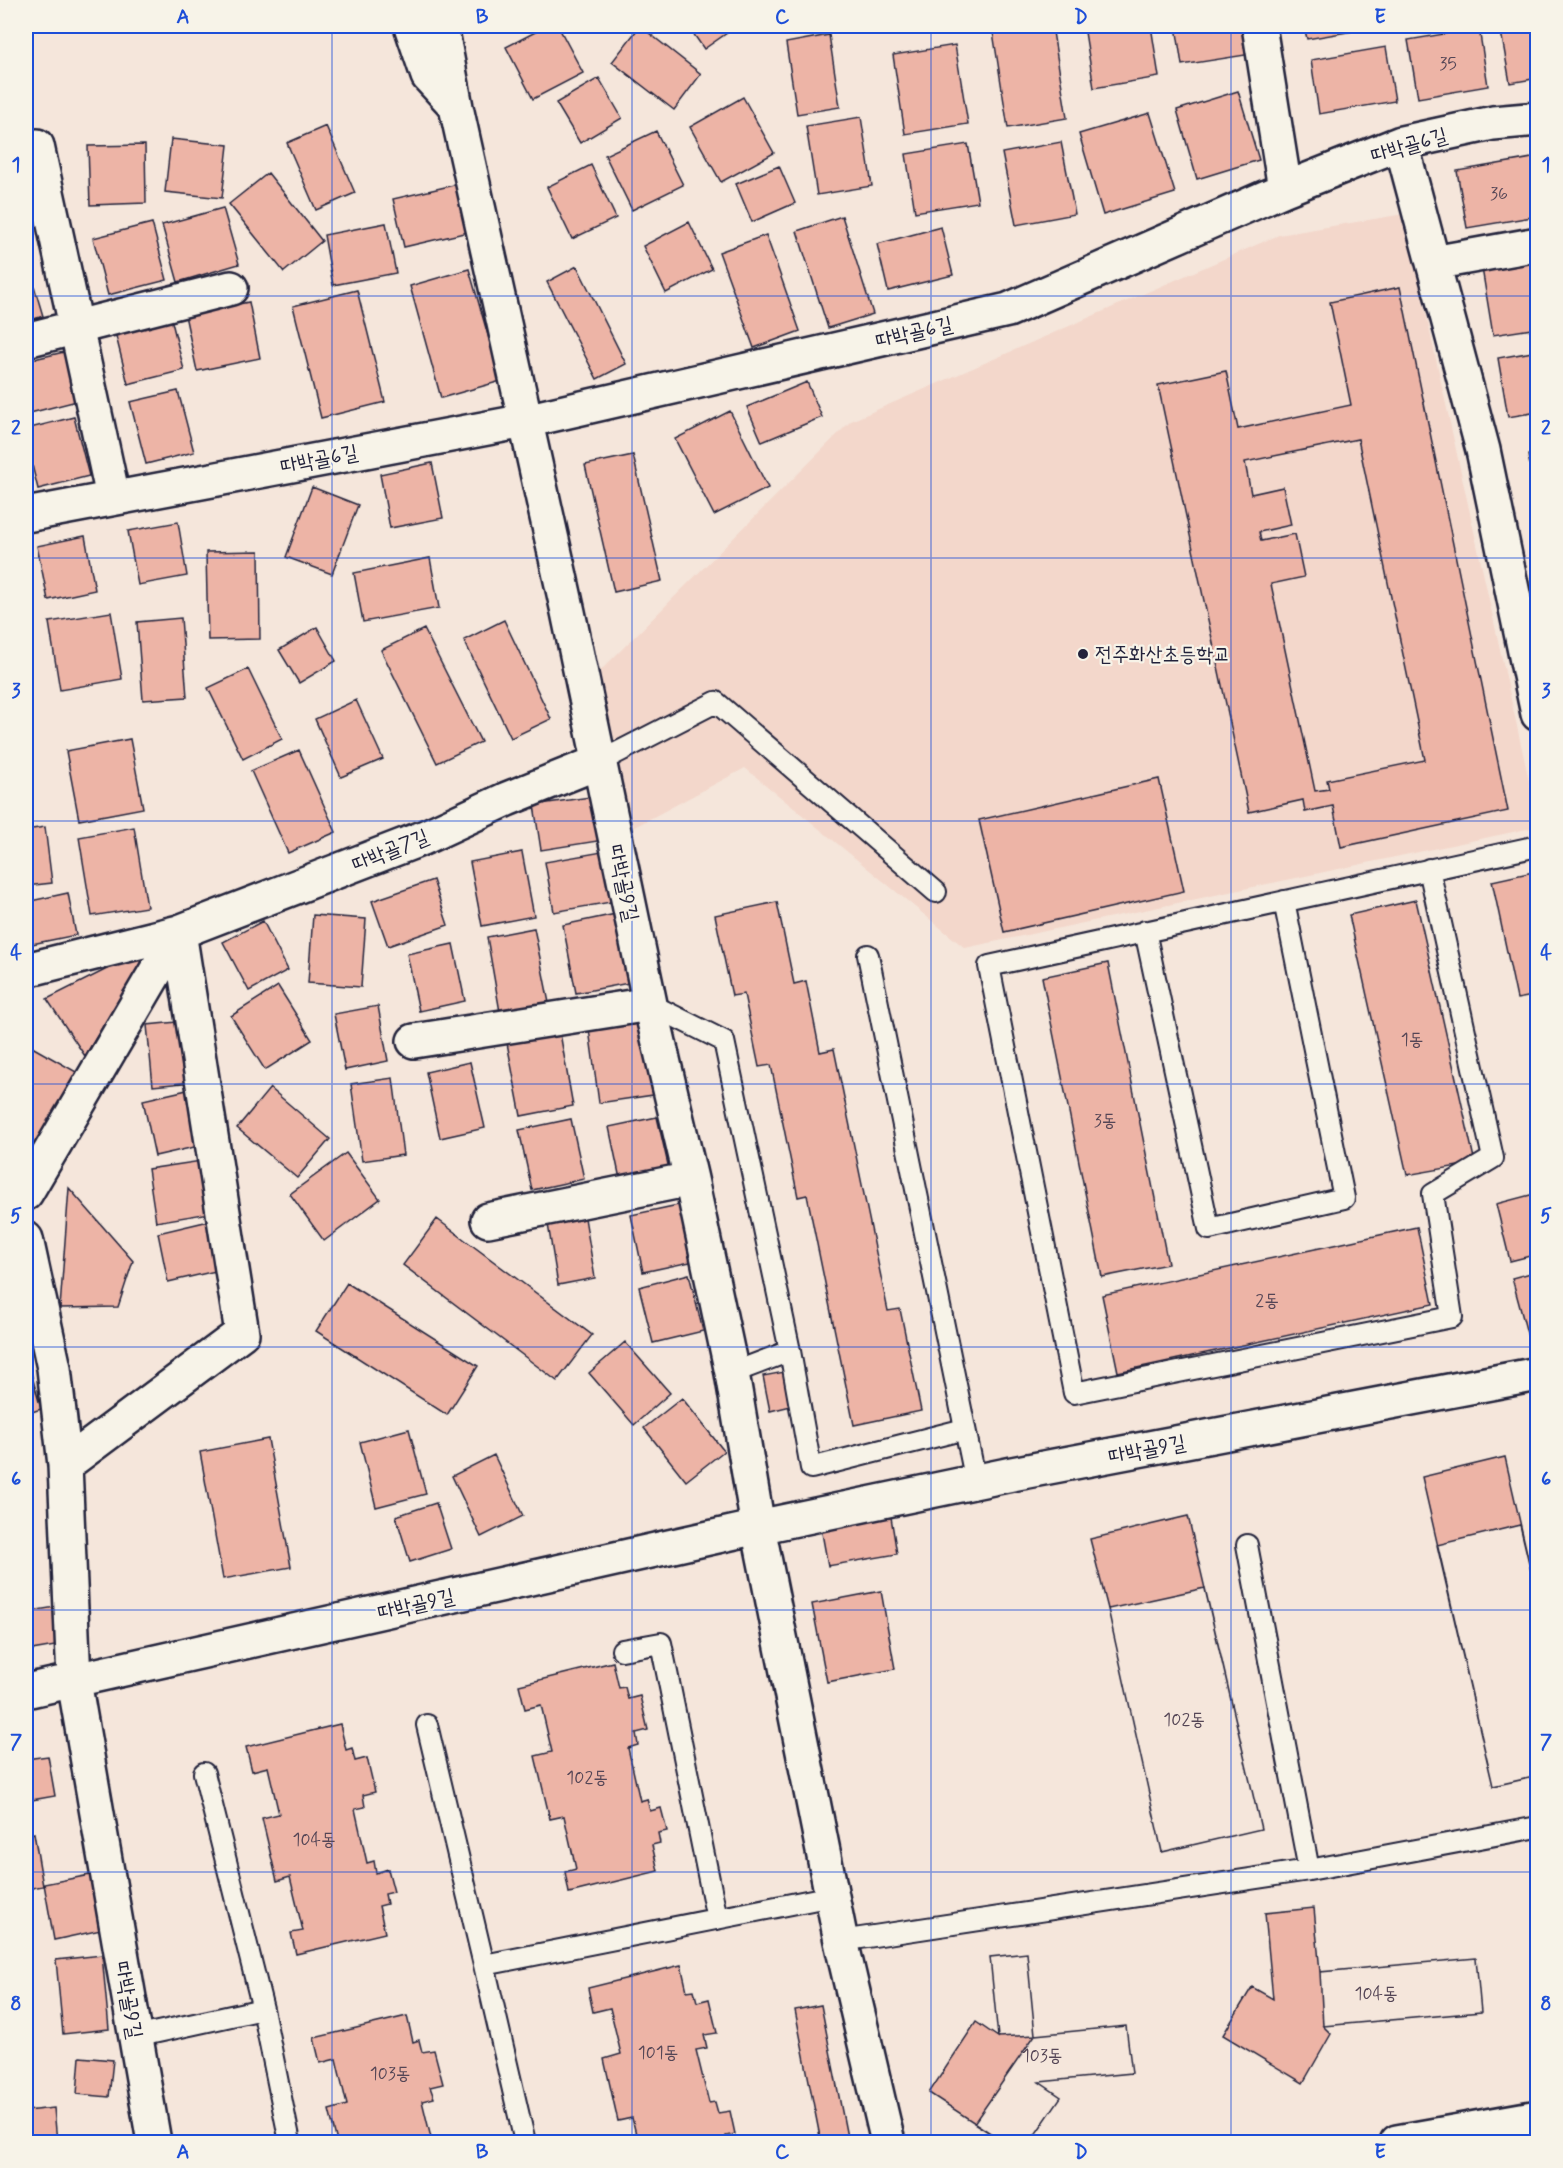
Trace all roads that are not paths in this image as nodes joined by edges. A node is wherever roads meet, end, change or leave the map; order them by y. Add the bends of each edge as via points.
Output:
1 (411, 26) edge
2 (441, 26) edge
3 (1258, 26) edge
4 (456, 107) junction
5 (1538, 119) edge
6 (1401, 143) junction
7 (37, 146) dead end
8 (1285, 189) junction
9 (1538, 244) edge
10 (1433, 263) junction
11 (231, 288) dead end
12 (76, 327) junction
13 (26, 340) edge
14 (525, 421) junction
15 (113, 497) junction
16 (26, 515) edge
17 (1531, 652) edge
18 (1538, 714) edge
19 (599, 762) junction
20 (1538, 846) edge
21 (1429, 869) junction
22 (936, 892) dead end
23 (1284, 901) junction
24 (1145, 931) junction
25 (179, 932) junction
26 (868, 955) dead end
27 (26, 970) edge
28 (650, 1004) junction
29 (414, 1041) dead end
30 (691, 1179) junction
31 (26, 1193) edge
32 (488, 1220) dead end
33 (26, 1239) edge
34 (790, 1351) junction
35 (732, 1373) junction
36 (1538, 1374) edge
37 (965, 1429) junction
38 (65, 1466) junction
39 (976, 1482) junction
40 (758, 1527) junction
41 (1247, 1545) dead end
42 (622, 1650) dead end
43 (74, 1681) junction
44 (26, 1692) edge
45 (427, 1725) dead end
46 (204, 1773) dead end
47 (1538, 1827) edge
48 (1309, 1870) junction
49 (832, 1896) junction
50 (717, 1919) junction
51 (841, 1941) junction
52 (484, 1965) junction
53 (263, 2010) junction
54 (135, 2037) junction
55 (1538, 2117) edge
56 (154, 2142) edge
57 (290, 2142) edge
58 (525, 2142) edge
59 (888, 2142) edge
60 (1397, 2142) edge

1 - 4 street via 428,76
2 - 4 street
3 - 8 street
4 - 14 street
5 - 6 street, 따박골6길 via 1493,123
6 - 8 street, 따박골6길
6 - 10 street
7 - 12 street
8 - 14 street, 따박골6길 via 1008,310
9 - 10 street
10 - 17 street
11 - 12 street
12 - 13 street
12 - 15 street
14 - 15 street, 따박골6길
14 - 19 street
15 - 16 street, 따박골6길
17 - 18 street
19 - 22 lane via 716,702
19 - 25 street, 따박골7길 via 423,838
19 - 28 street, 따박골9길
20 - 21 lane
21 - 23 lane
21 - 24 lane via 1493,1158 1433,1194 1452,1317 1074,1393 989,966
23 - 24 lane
23 - 24 lane via 1344,1198 1209,1229
25 - 27 street, 따박골7길
25 - 31 street
25 - 38 street via 242,1333
26 - 37 lane
28 - 29 street
28 - 30 street, 따박골9길
28 - 34 lane via 724,1041
30 - 32 street
30 - 35 street, 따박골9길
33 - 38 street, 따박골9길 via 54,1368
34 - 35 lane
34 - 37 lane via 811,1468
35 - 40 street, 따박골9길
36 - 39 street, 따박골9길
37 - 39 lane
38 - 43 street, 따박골9길
39 - 40 street, 따박골9길
40 - 43 street, 따박골9길
40 - 49 street
41 - 48 lane
42 - 50 lane via 661,1643
43 - 44 street, 따박골9길
43 - 54 street, 따박골9길
45 - 52 lane
46 - 53 lane
47 - 48 lane
48 - 51 lane
49 - 50 lane
49 - 51 street
50 - 52 lane
51 - 59 street
52 - 58 lane
53 - 54 lane
53 - 57 lane
54 - 56 street, 따박골9길
55 - 60 street

